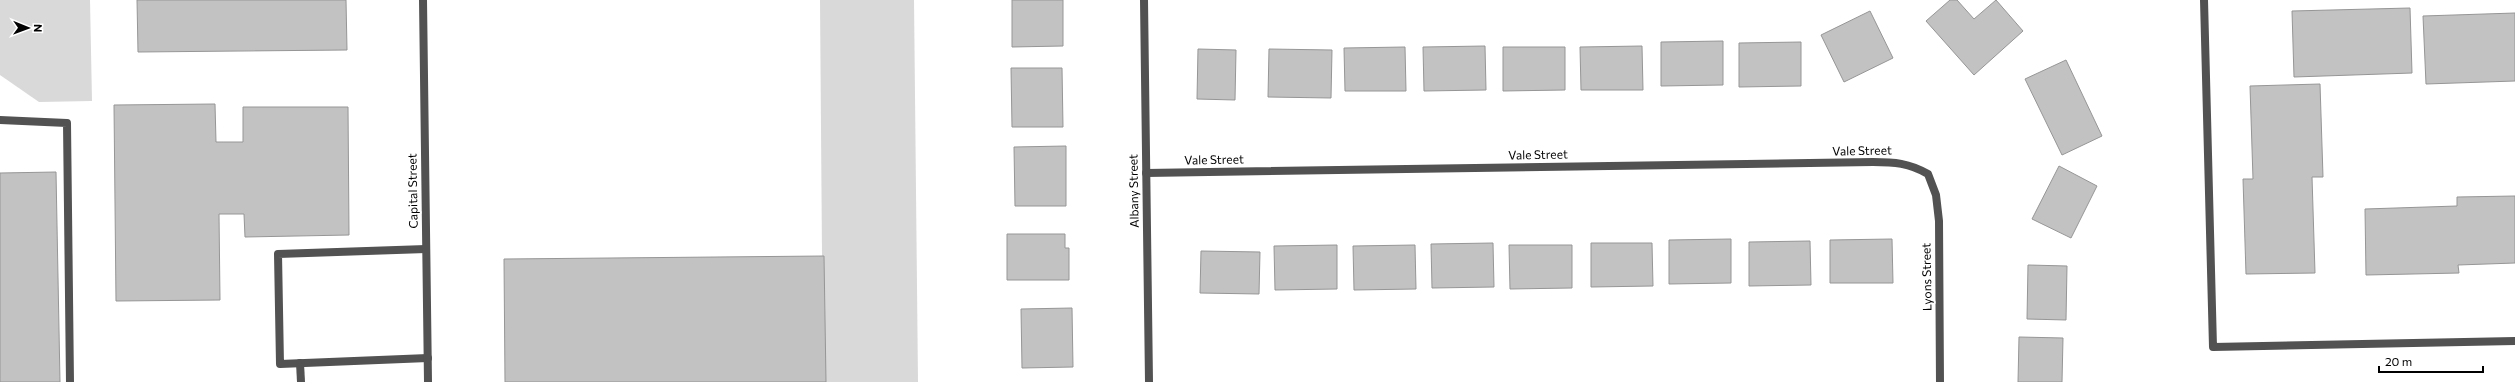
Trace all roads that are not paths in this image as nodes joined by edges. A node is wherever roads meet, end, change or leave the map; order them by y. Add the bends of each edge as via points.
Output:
1 (423, 0) edge
2 (1144, 0) edge
3 (2204, 0) edge
4 (0, 120) edge
5 (1146, 173) junction
6 (1928, 174) joint
7 (426, 249) junction
8 (2515, 341) edge
9 (428, 358) junction
10 (300, 363) junction
11 (70, 382) edge
12 (301, 382) edge
13 (428, 382) edge
14 (1149, 382) edge
15 (1940, 382) edge

1 - 7 street, Capital Street
2 - 5 street, Albany Street
3 - 8 street via 2213,347
4 - 11 street via 67,123
5 - 6 street, Vale Street via 1892,162 1914,166
5 - 14 street, Albany Street
6 - 15 street, Lyons Street via 1936,195 1939,221
7 - 9 street, Capital Street
7 - 10 street via 278,254 280,364
9 - 10 street
9 - 13 street, Capital Street
10 - 12 street

